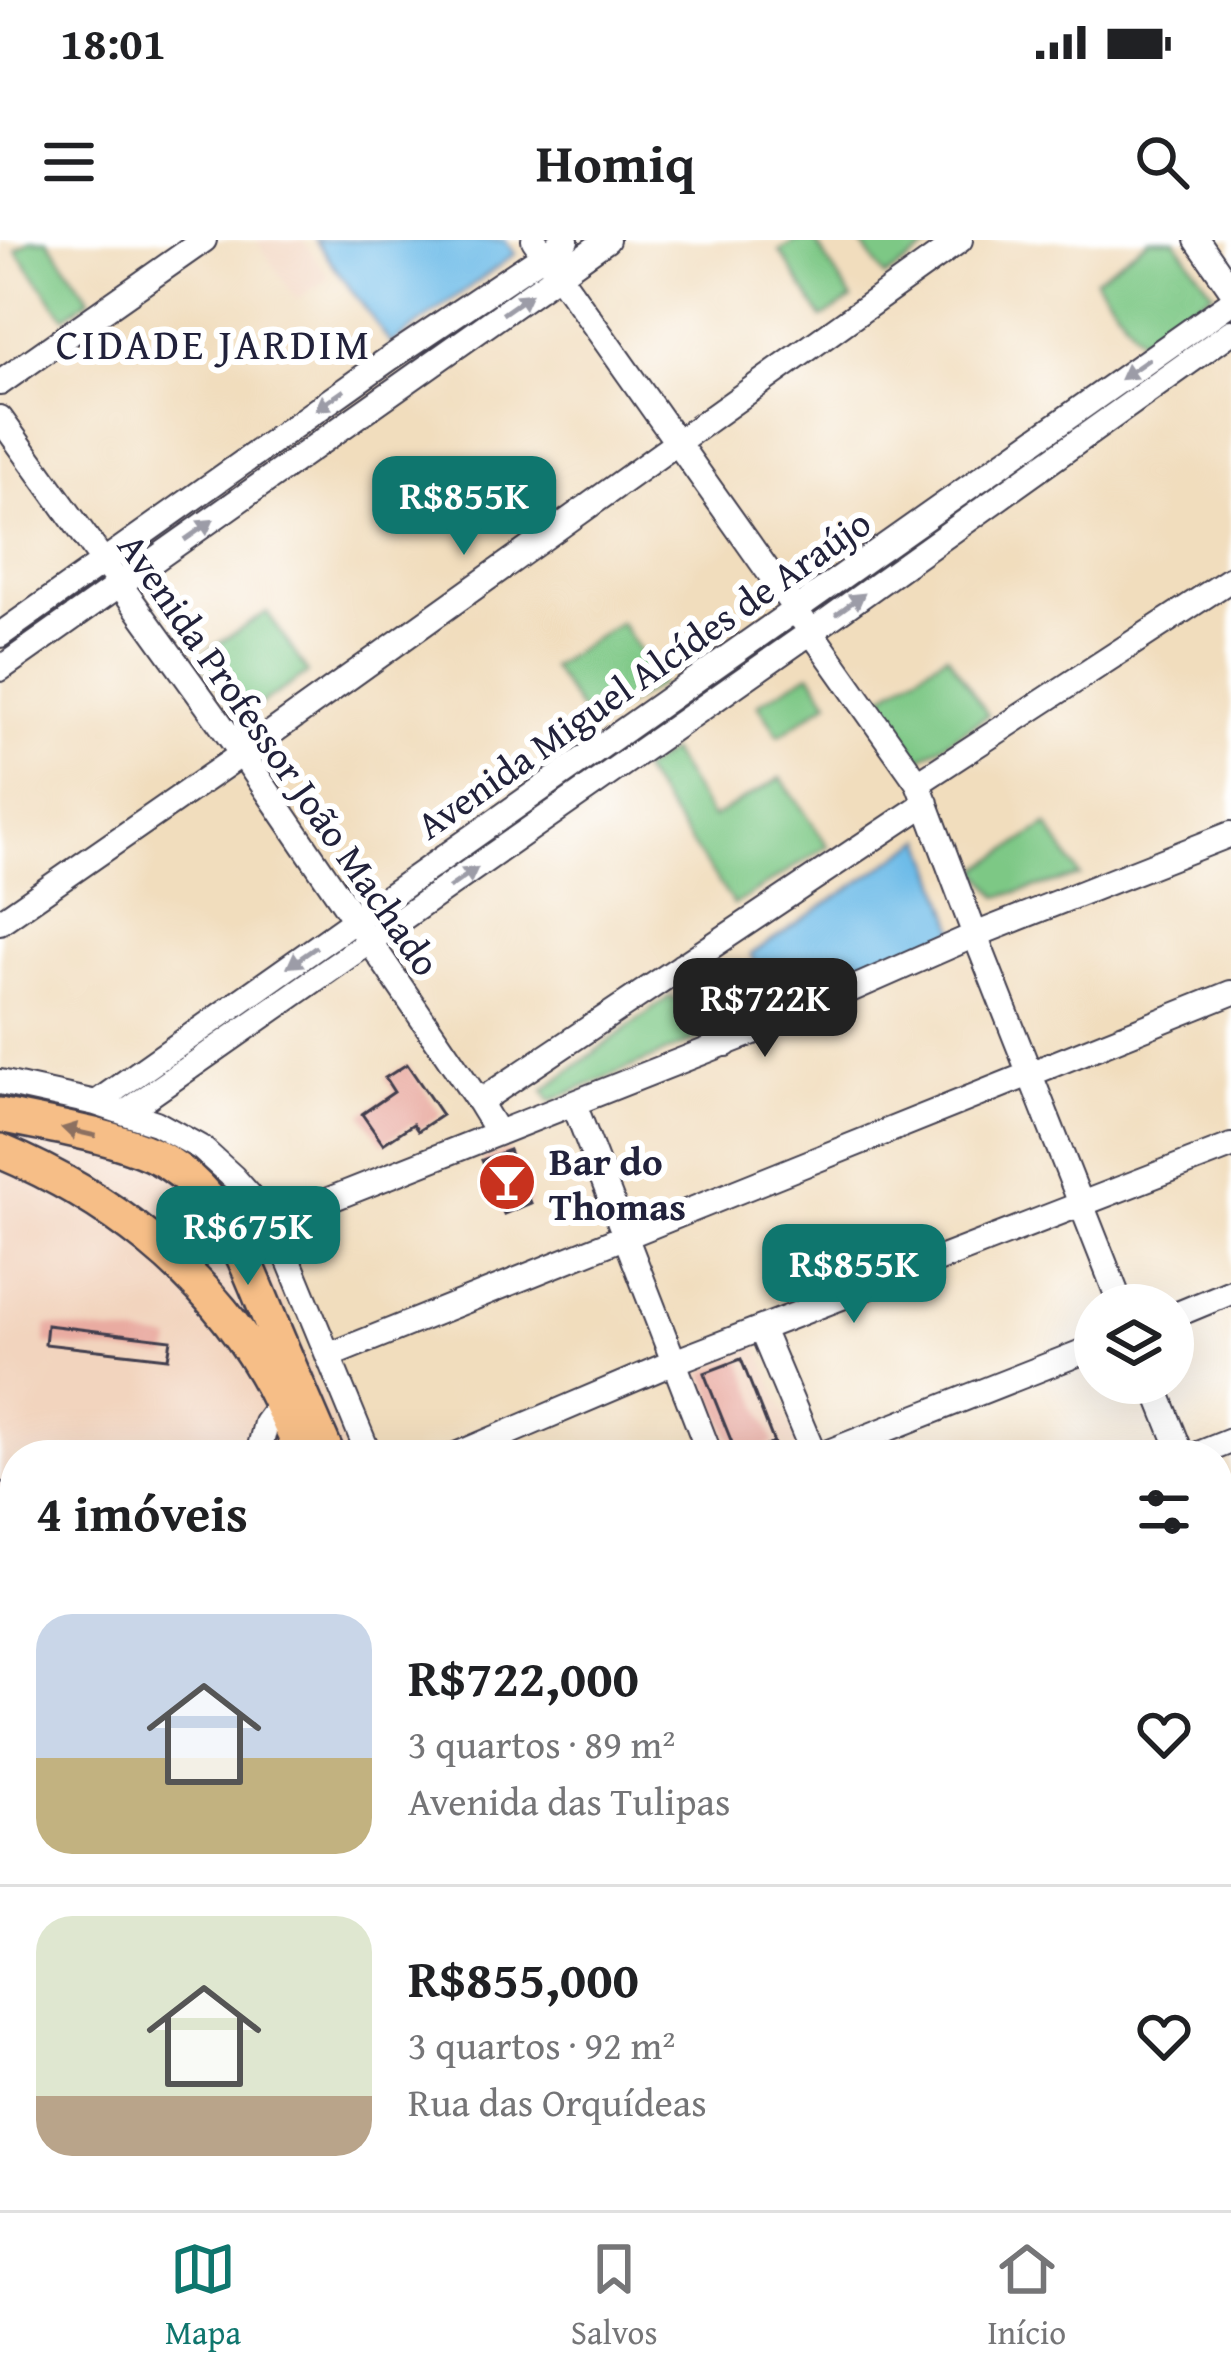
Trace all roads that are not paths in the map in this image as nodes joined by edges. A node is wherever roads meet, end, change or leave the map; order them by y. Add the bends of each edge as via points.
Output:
1 (205, 240) edge
2 (607, 240) edge
3 (960, 240) edge
4 (1197, 240) edge
5 (551, 252) edge
6 (1231, 289) edge
7 (1231, 302) edge
8 (1231, 332) edge
9 (0, 383) edge
10 (0, 418) edge
11 (677, 442) junction
12 (102, 562) junction
13 (1231, 579) edge
14 (120, 586) junction
15 (795, 609) junction
16 (811, 632) junction
17 (0, 635) edge
18 (0, 669) edge
19 (242, 754) junction
20 (922, 793) junction
21 (1231, 834) edge
22 (353, 921) junction
23 (0, 922) edge
24 (975, 935) junction
25 (370, 944) junction
26 (682, 966) junction
27 (1231, 993) edge
28 (726, 1043) junction
29 (1029, 1072) junction
30 (0, 1082) edge
31 (96, 1102) junction
32 (479, 1102) junction
33 (574, 1104) junction
34 (126, 1112) junction
35 (0, 1115) edge
36 (498, 1133) junction
37 (1231, 1146) edge
38 (136, 1149) junction
39 (0, 1151) edge
40 (1082, 1206) junction
41 (111, 1210) junction
42 (273, 1222) junction
43 (232, 1231) junction
44 (626, 1235) junction
45 (192, 1278) junction
46 (1113, 1284) edge
47 (1231, 1292) edge
48 (1194, 1307) edge
49 (761, 1329) junction
50 (1074, 1355) edge
51 (328, 1356) junction
52 (674, 1362) junction
53 (280, 1404) junction
54 (1161, 1404) edge
55 (262, 1440) edge
56 (297, 1440) edge
57 (322, 1440) edge
58 (363, 1440) edge
59 (491, 1440) edge
60 (704, 1440) edge
61 (811, 1440) edge
62 (856, 1440) edge
63 (1176, 1440) edge

1 - 9 street
2 - 5 street
3 - 11 street
4 - 6 street
5 - 11 street
5 -> 12 street
14 -> 5 street
7 -> 15 street, Avenida Miguel Alcídes de Araújo
16 -> 8 street, Avenida Miguel Alcídes de Araújo
10 - 12 street, Avenida Professor João Machado
11 - 15 street
11 - 19 street
12 - 14 street, Avenida Professor João Machado
12 - 17 street
13 - 20 street
14 - 18 street
14 - 19 street, Avenida Professor João Machado
15 - 16 street
15 - 22 street, Avenida Miguel Alcídes de Araújo
16 - 20 street
25 -> 16 street, Avenida Miguel Alcídes de Araújo
19 - 22 street, Avenida Professor João Machado
19 - 23 street
20 - 24 street
20 - 26 street
21 - 24 street
22 - 25 street, Avenida Professor João Machado
22 -> 31 street, Avenida Miguel Alcídes de Araújo
24 - 28 street
24 - 29 street
25 - 32 street, Avenida Professor João Machado
25 - 34 street, Avenida Miguel Alcídes de Araújo
26 - 28 street
26 - 32 street
27 - 29 street
28 - 33 street
29 - 40 street
29 - 44 street
30 - 31 street
31 - 34 street
32 - 36 street, Avenida Professor João Machado
33 - 36 street
33 - 44 street
34 - 42 street via 201,1148
38 -> 35 main road
36 - 42 street
37 - 40 street
38 - 41 main road via 104,1175
38 - 43 main road via 177,1169
39 - 41 main road
40 - 46 street
40 - 49 street
41 - 45 main road
42 - 51 street
43 - 45 main road via 224,1264
43 - 57 main road
44 - 51 street
44 - 52 street
45 - 53 main road via 242,1338
47 - 48 street
49 - 52 street
49 - 61 street
50 - 62 street
51 - 58 street
52 - 59 street
52 - 60 street
53 - 55 street
53 - 56 main road
54 - 63 street

